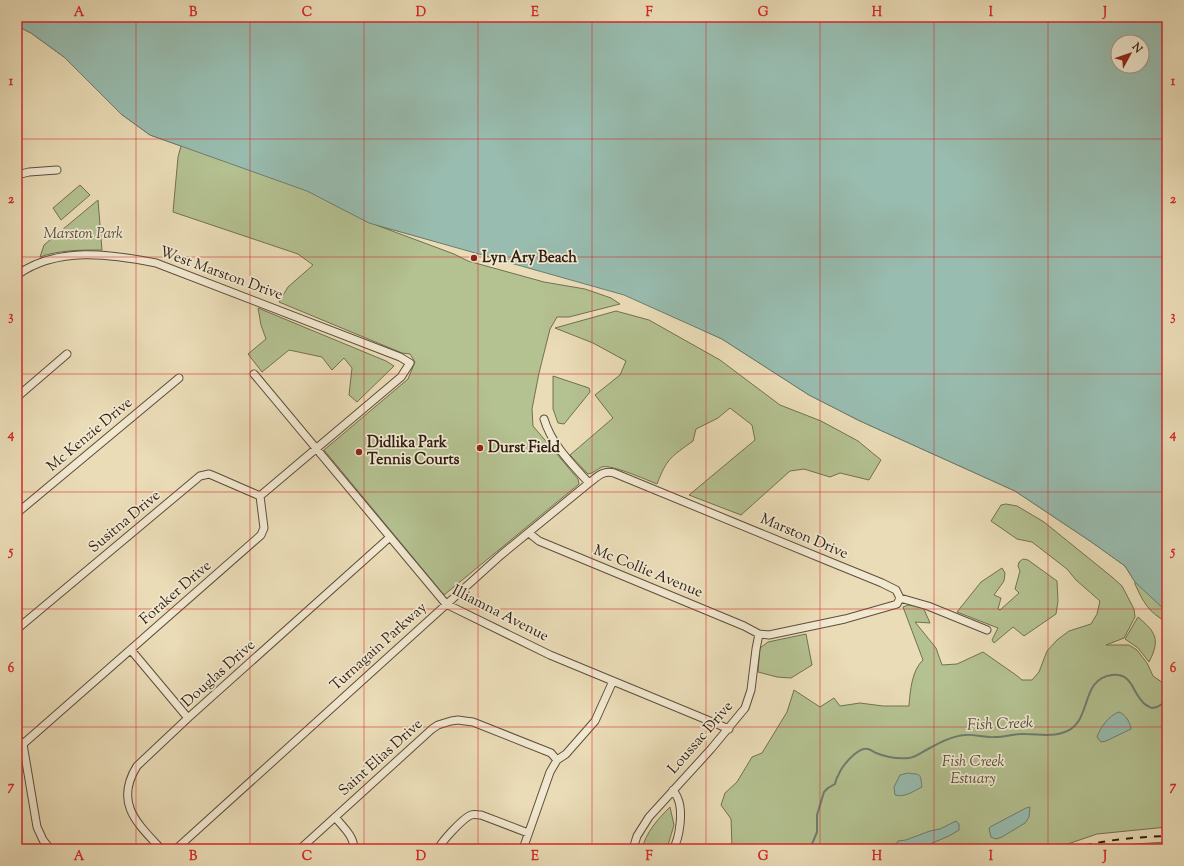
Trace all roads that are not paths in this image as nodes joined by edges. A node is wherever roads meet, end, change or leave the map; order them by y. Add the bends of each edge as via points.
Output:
1 (57, 170) dead end
2 (17, 175) edge
3 (17, 275) edge
4 (67, 354) dead end
5 (254, 374) dead end
6 (179, 378) dead end
7 (17, 397) edge
8 (544, 419) dead end
9 (316, 449) junction
10 (606, 472) joint
11 (589, 484) junction
12 (260, 496) junction
13 (17, 513) edge
14 (529, 533) junction
15 (390, 537) junction
16 (900, 598) junction
17 (446, 604) junction
18 (17, 630) edge
19 (988, 630) dead end
20 (759, 634) junction
21 (131, 650) junction
22 (613, 681) junction
23 (188, 718) junction
24 (729, 728) junction
25 (17, 738) edge
26 (23, 744) junction
27 (557, 760) junction
28 (673, 790) junction
29 (335, 817) junction
30 (528, 833) junction
31 (50, 849) edge
32 (161, 849) edge
33 (176, 849) edge
34 (300, 849) edge
35 (354, 849) edge
36 (438, 849) edge
37 (523, 849) edge
38 (633, 849) edge
39 (673, 849) edge

1 - 2 street
3 - 9 street, West Marston Drive via 41,262 92,254 114,255 156,263 393,354 410,363 401,377
4 - 7 street
5 - 9 street, Illiamna Avenue
6 - 13 street, Mc Kenzie Drive
8 - 11 street via 558,448
9 - 12 street
9 - 15 street, Illiamna Avenue
10 - 11 street, Turnagain Parkway
10 - 16 street, Marston Drive via 614,473 882,583 896,590
11 - 14 street, Turnagain Parkway
12 - 18 street, Susitna Drive via 209,474 200,476
12 - 21 street, Foraker Drive via 264,528 261,535
14 - 17 street, Turnagain Parkway
14 - 20 street, Mc Collie Avenue via 539,541
15 - 17 street, Illiamna Avenue
15 - 23 street, Douglas Drive
16 - 19 street, Marston Drive via 928,606
16 - 20 street via 897,604 845,619 769,635
17 - 22 street, Illiamna Avenue via 523,643
17 - 33 street, Turnagain Parkway
20 - 24 street, Loussac Drive via 749,698 741,714
21 - 23 street
21 - 26 street, Foraker Drive
22 - 24 street, Illiamna Avenue
22 - 27 street via 595,722
23 - 32 street, Douglas Drive via 137,766 128,786 128,802 136,822
24 - 28 street, Loussac Drive
25 - 26 street
26 - 31 street via 37,827 42,840
27 - 29 street, Saint Elias Drive via 551,753 473,722 451,721 432,729
27 - 30 street via 550,772
28 - 38 street, Loussac Drive via 643,826
28 - 39 street via 680,809 678,833
29 - 34 street, Saint Elias Drive
29 - 35 street via 350,835
30 - 36 street via 481,815 473,815 446,838
30 - 37 street

